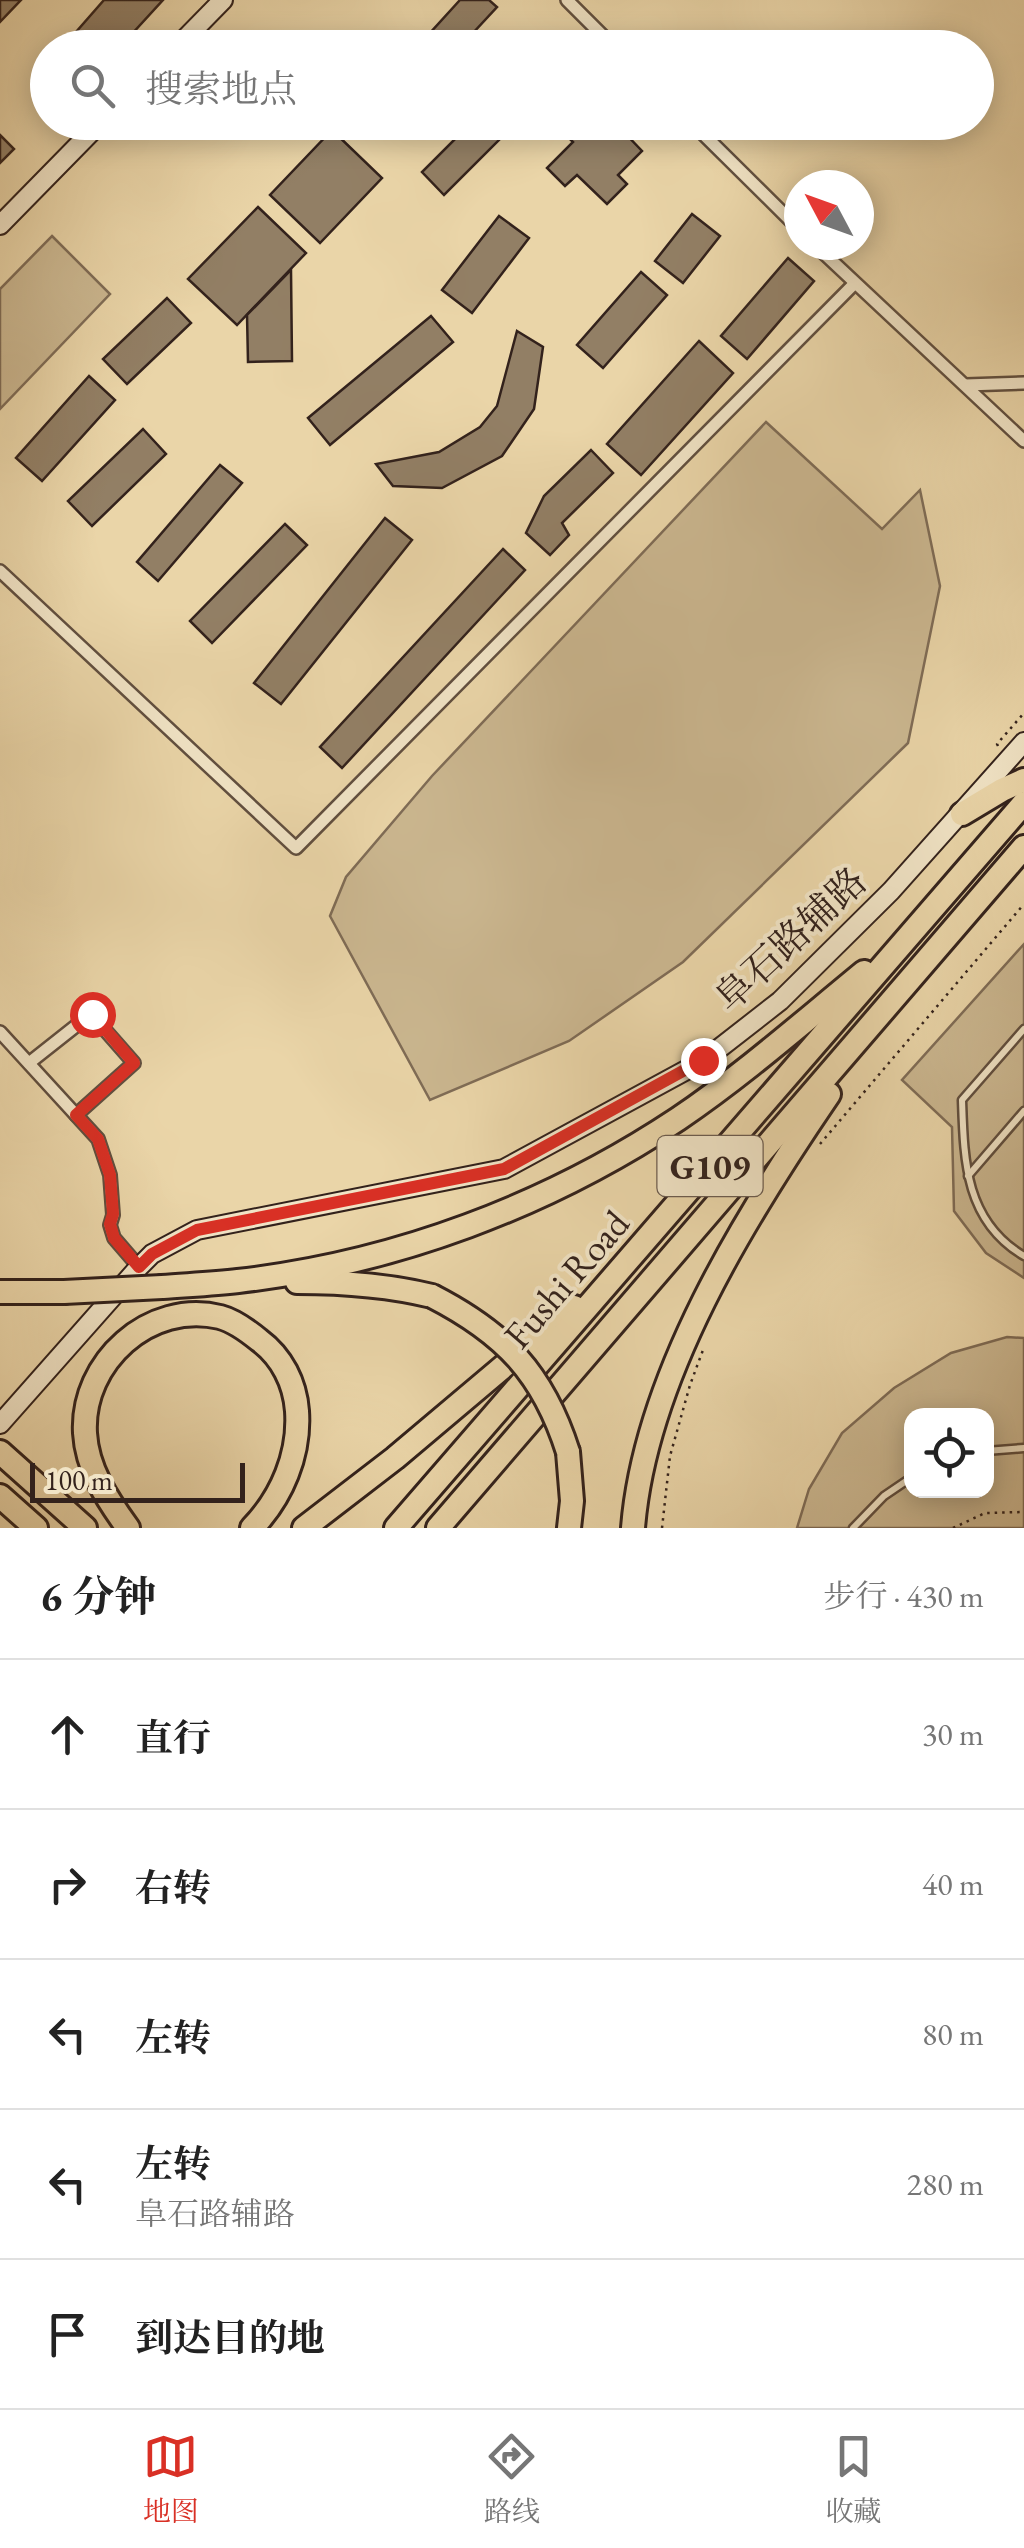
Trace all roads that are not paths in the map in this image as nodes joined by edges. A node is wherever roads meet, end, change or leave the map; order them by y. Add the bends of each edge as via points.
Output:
1 (223, 0) edge
2 (566, 0) edge
3 (194, 30) edge
4 (597, 30) edge
5 (84, 140) edge
6 (709, 140) edge
7 (784, 215) edge
8 (0, 225) edge
9 (830, 260) edge
10 (854, 284) junction
11 (1024, 383) edge
12 (966, 385) junction
13 (1024, 441) edge
14 (0, 571) edge
15 (1024, 742) edge
16 (1024, 780) edge
17 (1024, 803) edge
18 (962, 814) junction
19 (1024, 848) edge
20 (913, 932) junction
21 (894, 998) junction
22 (1024, 1029) edge
23 (0, 1032) edge
24 (29, 1063) junction
25 (1024, 1111) edge
26 (76, 1115) junction
27 (967, 1176) junction
28 (1024, 1256) edge
29 (626, 1263) junction
30 (139, 1267) junction
31 (240, 1281) junction
32 (0, 1292) edge
33 (0, 1424) edge
34 (1024, 1448) edge
35 (994, 1450) edge
36 (2, 1454) edge
37 (904, 1482) edge
38 (636, 1489) junction
39 (0, 1496) edge
40 (36, 1528) edge
41 (85, 1528) edge
42 (128, 1528) edge
43 (252, 1528) edge
44 (304, 1528) edge
45 (396, 1528) edge
46 (438, 1528) edge
47 (569, 1528) edge
48 (619, 1528) edge
49 (632, 1528) edge
50 (853, 1528) edge

1 - 3 main road
2 - 4 street
5 - 8 main road
6 - 7 street
9 - 10 street
10 - 12 street
10 - 14 street via 296,848
11 - 12 street
12 - 13 street
15 - 18 main road, 阜石路辅路
16 - 18 highway
17 - 20 highway, Fushi Road / G109
18 - 30 main road, 阜石路辅路 via 780,1001 703,1060 637,1098 504,1169 197,1230
19 - 21 highway, Fushi Road / G109
20 - 29 highway, Fushi Road / G109
20 - 31 highway via 721,1088 561,1186 429,1240
21 - 38 highway via 724,1260 660,1405
21 - 46 highway, Fushi Road / G109
22 - 27 lane via 962,1100
23 - 24 street
24 - 26 street
24 - 26 street via 92,1014 134,1063
25 - 27 lane
26 - 30 street via 98,1139 110,1175 114,1238
27 - 28 lane via 988,1226
29 - 44 highway
29 - 45 highway, Fushi Road / G109
30 - 33 main road, 阜石路辅路
31 - 32 highway, bridge
31 - 47 highway, bridge via 398,1288 469,1315 521,1361 559,1424 568,1452
34 - 35 lane
36 - 41 highway
37 - 50 lane
38 - 48 highway
38 - 49 highway
39 - 40 highway
42 - 43 highway via 90,1462 88,1400 124,1342 152,1323 188,1314 244,1328 286,1370 296,1397 291,1463

